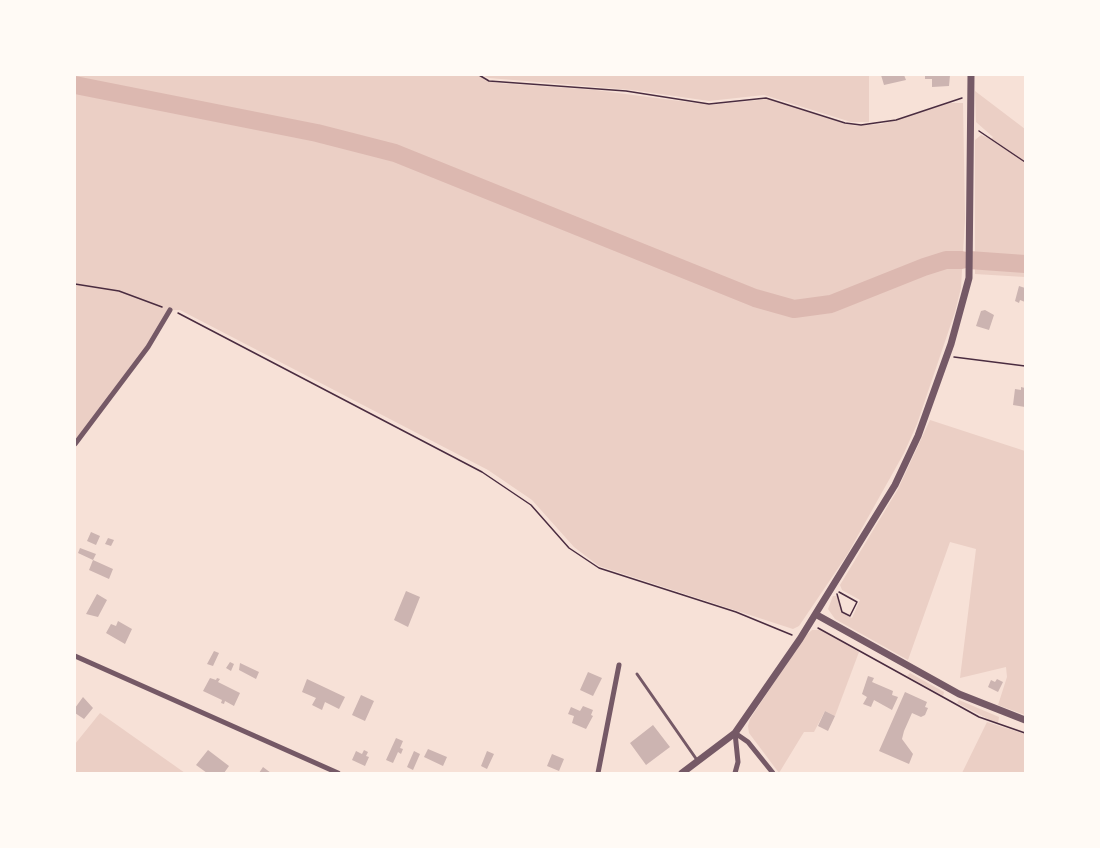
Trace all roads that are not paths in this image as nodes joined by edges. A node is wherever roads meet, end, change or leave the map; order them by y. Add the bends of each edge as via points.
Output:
1 (970, 75) edge
2 (170, 310) road end
3 (75, 444) edge
4 (817, 615) junction
5 (75, 656) edge
6 (619, 665) dead end
7 (637, 674) dead end
8 (1025, 720) edge
9 (735, 733) junction
10 (698, 761) junction
11 (338, 773) edge
12 (598, 773) edge
13 (682, 773) edge
14 (735, 773) edge
15 (773, 773) edge

1 - 4 street via 969,278 947,356 918,436 895,485
2 - 3 street via 148,347
4 - 8 street via 959,694
4 - 9 street
5 - 11 street
6 - 12 street
7 - 10 lane
9 - 10 street
9 - 14 street
9 - 15 street via 748,742
10 - 13 street

